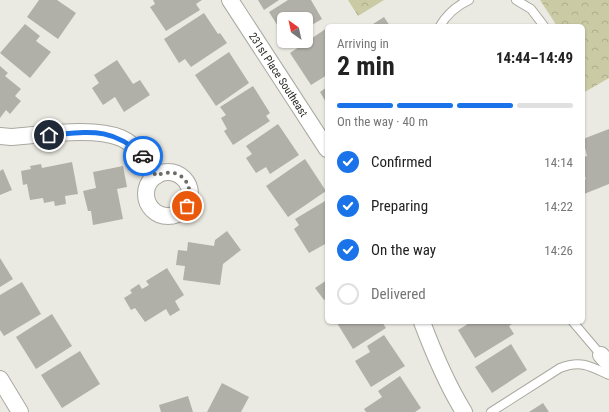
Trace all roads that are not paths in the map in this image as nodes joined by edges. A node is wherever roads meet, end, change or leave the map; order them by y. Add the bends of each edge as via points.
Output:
1 (230, 0) edge
2 (469, 0) edge
3 (516, 0) edge
4 (441, 24) edge
5 (542, 24) edge
6 (0, 136) edge
7 (325, 146) edge
8 (156, 176) dead end
9 (423, 324) edge
10 (575, 324) edge
11 (605, 359) edge
12 (609, 376) edge
13 (0, 379) edge
14 (20, 412) edge
15 (464, 412) edge
16 (491, 412) edge

1 - 7 street, 231st Place Southeast
2 - 4 lane via 459,4
3 - 5 lane via 532,10
6 - 8 street via 84,132 104,134 122,139 135,149
9 - 15 street via 448,386
10 - 11 lane
12 - 16 lane via 581,363 571,363
13 - 14 street

